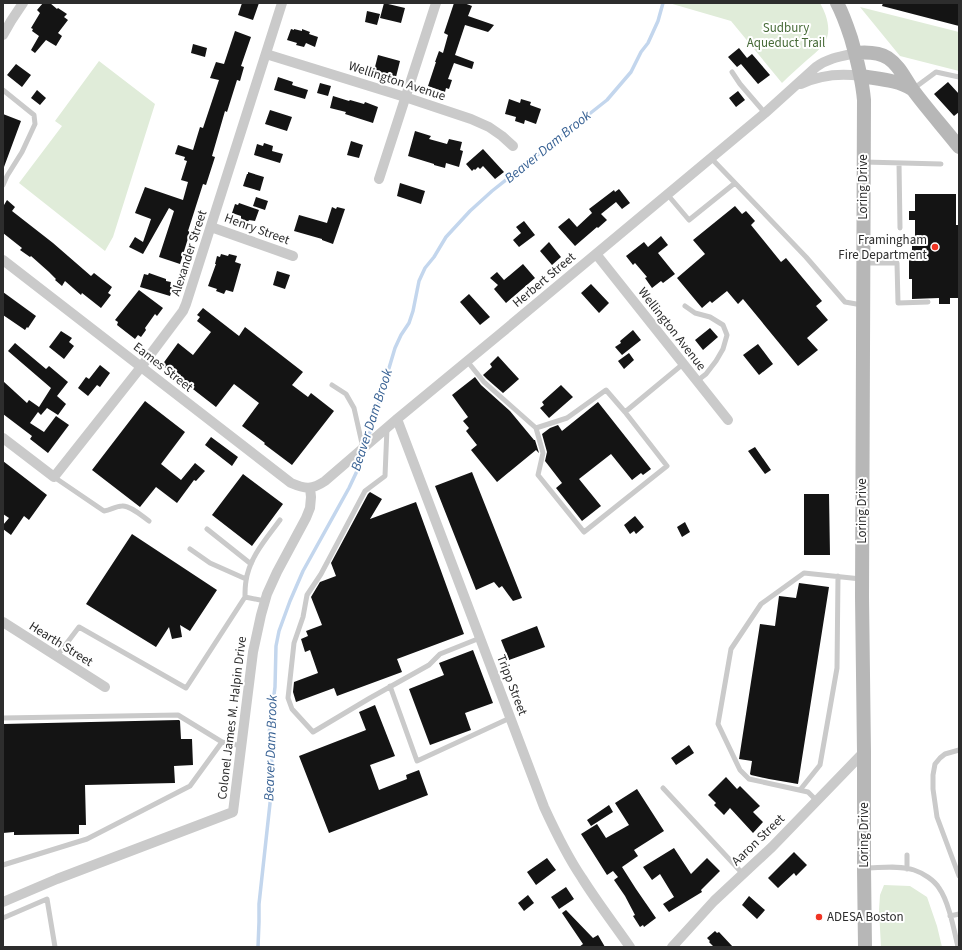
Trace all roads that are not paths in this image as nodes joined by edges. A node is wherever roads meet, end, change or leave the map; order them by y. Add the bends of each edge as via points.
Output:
1 (22, 3) edge
2 (282, 3) edge
3 (436, 3) edge
4 (837, 3) edge
5 (3, 35) edge
6 (856, 53) junction
7 (266, 54) junction
8 (732, 72) dead end
9 (861, 76) junction
10 (959, 77) edge
11 (792, 89) junction
12 (912, 89) junction
13 (3, 90) edge
14 (405, 97) junction
15 (765, 113) junction
16 (513, 146) dead end
17 (959, 147) edge
18 (711, 158) junction
19 (863, 162) junction
20 (899, 163) junction
21 (941, 164) dead end
22 (379, 179) dead end
23 (735, 183) junction
24 (3, 186) edge
25 (667, 194) junction
26 (211, 227) junction
27 (900, 228) dead end
28 (596, 254) junction
29 (293, 256) dead end
30 (3, 260) edge
31 (863, 263) junction
32 (928, 302) dead end
33 (685, 306) dead end
34 (863, 306) junction
35 (467, 361) junction
36 (683, 364) junction
37 (141, 367) junction
38 (697, 381) junction
39 (332, 385) dead end
40 (625, 412) junction
41 (397, 419) junction
42 (728, 420) dead end
43 (536, 428) junction
44 (384, 430) junction
45 (3, 438) edge
46 (363, 448) junction
47 (54, 477) junction
48 (310, 488) junction
49 (280, 520) dead end
50 (150, 521) dead end
51 (207, 529) dead end
52 (190, 549) dead end
53 (250, 564) junction
54 (838, 576) junction
55 (246, 579) junction
56 (862, 579) junction
57 (245, 597) junction
58 (265, 600) junction
59 (3, 622) edge
60 (480, 638) junction
61 (57, 656) junction
62 (390, 686) junction
63 (106, 687) dead end
64 (3, 718) edge
65 (510, 718) junction
66 (222, 742) junction
67 (242, 746) junction
68 (959, 750) edge
69 (864, 752) junction
70 (663, 788) dead end
71 (800, 790) junction
72 (816, 800) junction
73 (907, 855) dead end
74 (3, 865) edge
75 (864, 868) junction
76 (908, 869) junction
77 (742, 874) junction
78 (959, 876) edge
79 (3, 902) edge
80 (959, 914) edge
81 (950, 916) junction
82 (3, 918) edge
83 (958, 945) edge
84 (55, 947) edge
85 (630, 947) edge
86 (672, 947) edge
87 (865, 947) edge

1 - 5 street
2 - 7 street, Alexander Street
3 - 14 street
4 - 6 street, Loring Drive
6 - 9 street, Loring Drive
6 - 11 street, Herbert Street via 825,61
6 - 12 street via 870,52 888,58 899,68
7 - 14 street, Wellington Avenue
7 - 26 street, Alexander Street
8 - 15 lane
9 - 11 street, Herbert Street via 824,76
9 - 12 street via 898,82
9 - 19 street, Loring Drive via 864,100
10 - 12 lane via 936,72
11 - 15 street, Herbert Street
12 - 17 street
13 - 24 lane via 34,115 35,124
14 - 16 street, Wellington Avenue via 489,127
14 - 22 street
15 - 18 street, Herbert Street
18 - 23 lane
18 - 25 street, Herbert Street
19 - 20 lane
19 - 31 street, Loring Drive
20 - 21 lane
20 - 27 lane
23 - 25 lane via 689,220
23 - 34 lane via 845,302
25 - 28 street, Herbert Street
26 - 29 street, Henry Street
26 - 37 street, Alexander Street via 185,307
28 - 35 street, Herbert Street
28 - 36 street, Wellington Avenue
30 - 37 street, Eames Street
31 - 32 lane via 898,263 898,303
31 - 34 street, Loring Drive
33 - 38 lane via 723,325 727,335 716,361
34 - 56 street, Loring Drive
35 - 41 street, Herbert Street
35 - 43 lane via 484,382
36 - 38 street, Wellington Avenue
36 - 40 lane
37 - 47 street, Alexander Street
37 - 48 street, Eames Street via 292,483
38 - 42 street, Wellington Avenue
39 - 46 lane via 346,394 354,408
40 - 43 lane via 606,390 567,418
40 - 43 lane via 667,466 584,532 538,476 543,453
41 - 44 street, Herbert Street
41 - 60 street, Tripp Street
44 - 46 street, Herbert Street
44 - 62 lane via 385,476 365,491 307,595 294,643 288,698 292,709 313,732
45 - 47 street
46 - 48 street, Herbert Street via 318,486
47 - 50 lane via 104,511 123,506
48 - 58 street, Colonel James M. Halpin Drive via 310,508 306,518
49 - 53 lane
51 - 53 lane
52 - 55 lane via 210,563
53 - 55 lane
54 - 56 lane
54 - 71 lane via 837,668 820,765
54 - 71 lane via 804,573 761,604 731,649 718,724 740,770 749,779
55 - 57 lane
56 - 69 street, Loring Drive
57 - 58 lane
57 - 61 lane via 186,688 79,627
58 - 67 street, Colonel James M. Halpin Drive via 253,652
59 - 61 street, Hearth Street
60 - 62 lane via 440,654 429,665
60 - 65 street, Tripp Street
61 - 63 street, Hearth Street
62 - 65 lane via 417,761
64 - 66 lane via 178,715
65 - 85 street, Tripp Street via 559,839 581,878
66 - 67 lane
66 - 74 lane via 190,786 87,839
67 - 79 street, Colonel James M. Halpin Drive via 233,812
68 - 78 lane via 945,754 935,764 933,789 937,817
69 - 72 street, Aaron Street
69 - 75 street, Loring Drive
70 - 77 lane
71 - 72 lane via 808,792
72 - 77 street, Aaron Street via 772,847
73 - 76 lane
75 - 76 lane
75 - 87 street, Loring Drive
76 - 81 lane via 923,874 939,887
77 - 86 street, Aaron Street
80 - 81 lane
81 - 83 lane
82 - 84 lane via 48,899

